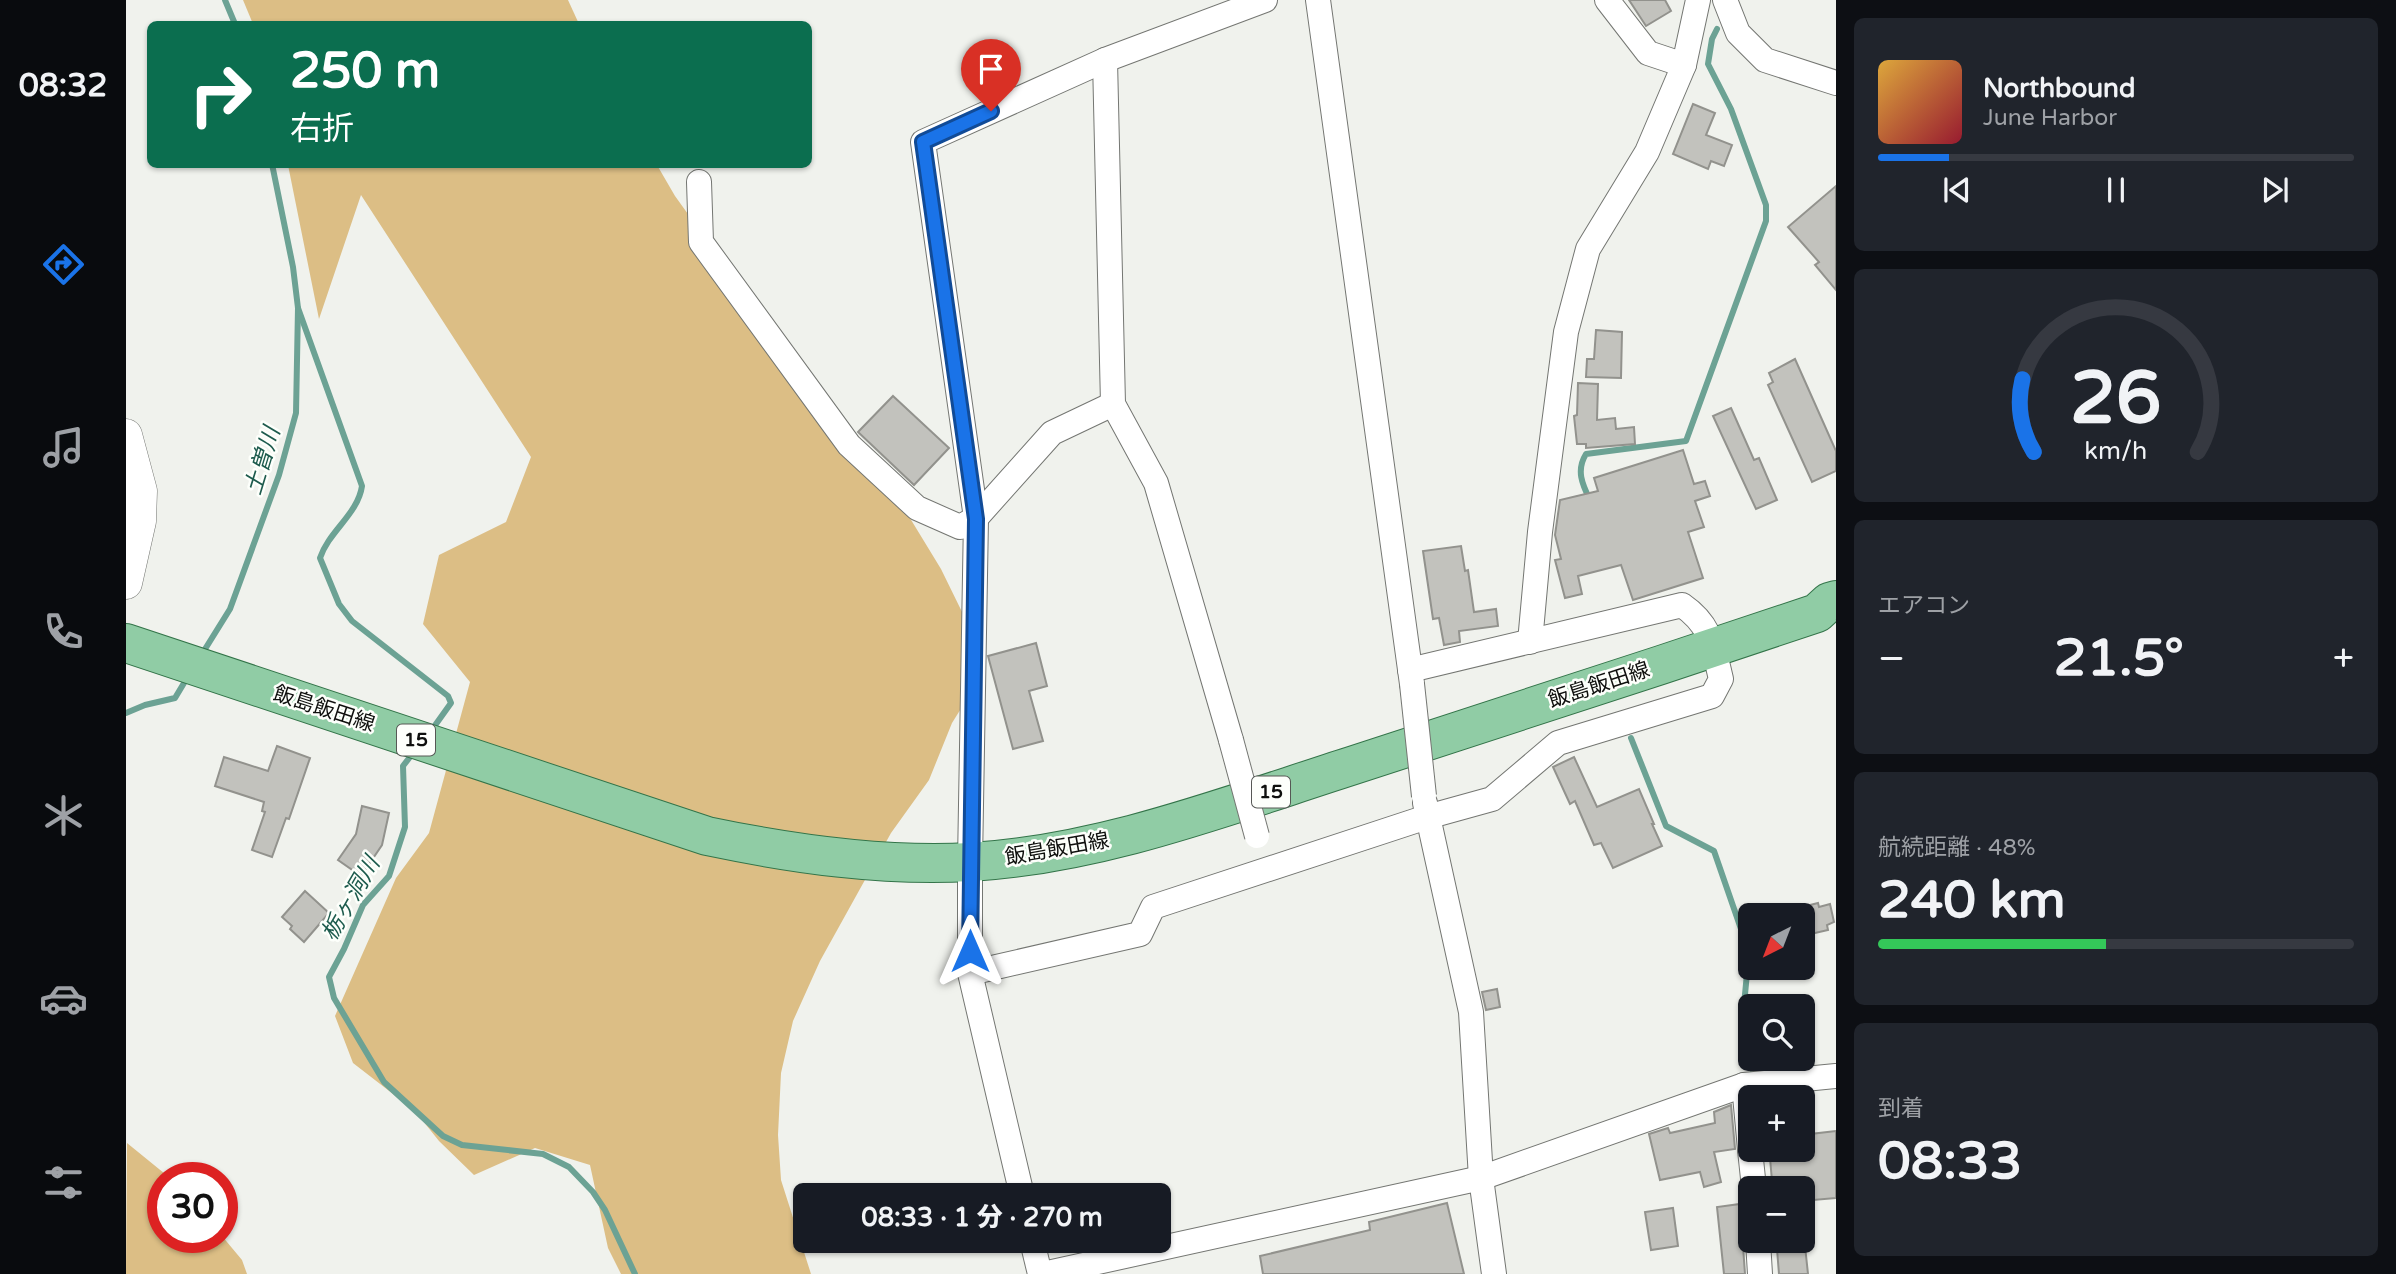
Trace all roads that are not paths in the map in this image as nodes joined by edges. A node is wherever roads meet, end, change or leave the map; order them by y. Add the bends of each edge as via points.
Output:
1 (1265, 0) edge
2 (1318, 0) edge
3 (1608, 0) edge
4 (1698, 0) edge
5 (1725, 0) edge
6 (1105, 60) junction
7 (1684, 65) junction
8 (1836, 83) edge
9 (699, 182) dead end
10 (1113, 404) junction
11 (126, 435) edge
12 (976, 519) junction
13 (126, 583) edge
14 (1830, 609) edge
15 (1530, 642) junction
16 (126, 643) edge
17 (1714, 648) junction
18 (1411, 677) junction
19 (1426, 807) junction
20 (970, 862) junction
21 (1265, 869) junction
22 (971, 973) junction
23 (1836, 1076) edge
24 (1744, 1085) edge
25 (1738, 1087) edge
26 (1482, 1178) junction
27 (1019, 1183) edge
28 (1035, 1253) edge
29 (1759, 1253) edge
30 (1041, 1274) edge
31 (1494, 1274) edge
32 (1760, 1274) edge

1 - 6 street
2 - 18 street
3 - 7 street via 1648,53
4 - 7 street
5 - 8 street via 1738,33 1765,60
6 - 10 street
6 - 12 street via 923,142
7 - 15 street via 1647,152 1588,249 1566,332
9 - 12 street via 701,242 849,445 917,508 960,527
10 - 12 street via 1052,433
10 - 21 street, bridge via 1156,483
11 - 13 street via 141,491 140,521
12 - 20 street
14 - 17 main road, 飯島飯田線 / 15
15 - 17 street via 1682,605 1699,617
15 - 18 street
16 - 20 main road, 飯島飯田線 / 15 via 707,836 828,856
17 - 19 street via 1721,679 1712,696 1558,743 1492,799
17 - 20 main road, 飯島飯田線 / 15 via 1166,826 1051,853
18 - 19 street, bridge
19 - 21 street
19 - 26 street via 1471,1012
20 - 22 street
21 - 22 street via 1153,906 1140,934
22 - 27 street
23 - 24 street
25 - 26 street
26 - 30 street
26 - 31 street
28 - 30 street
29 - 32 street

